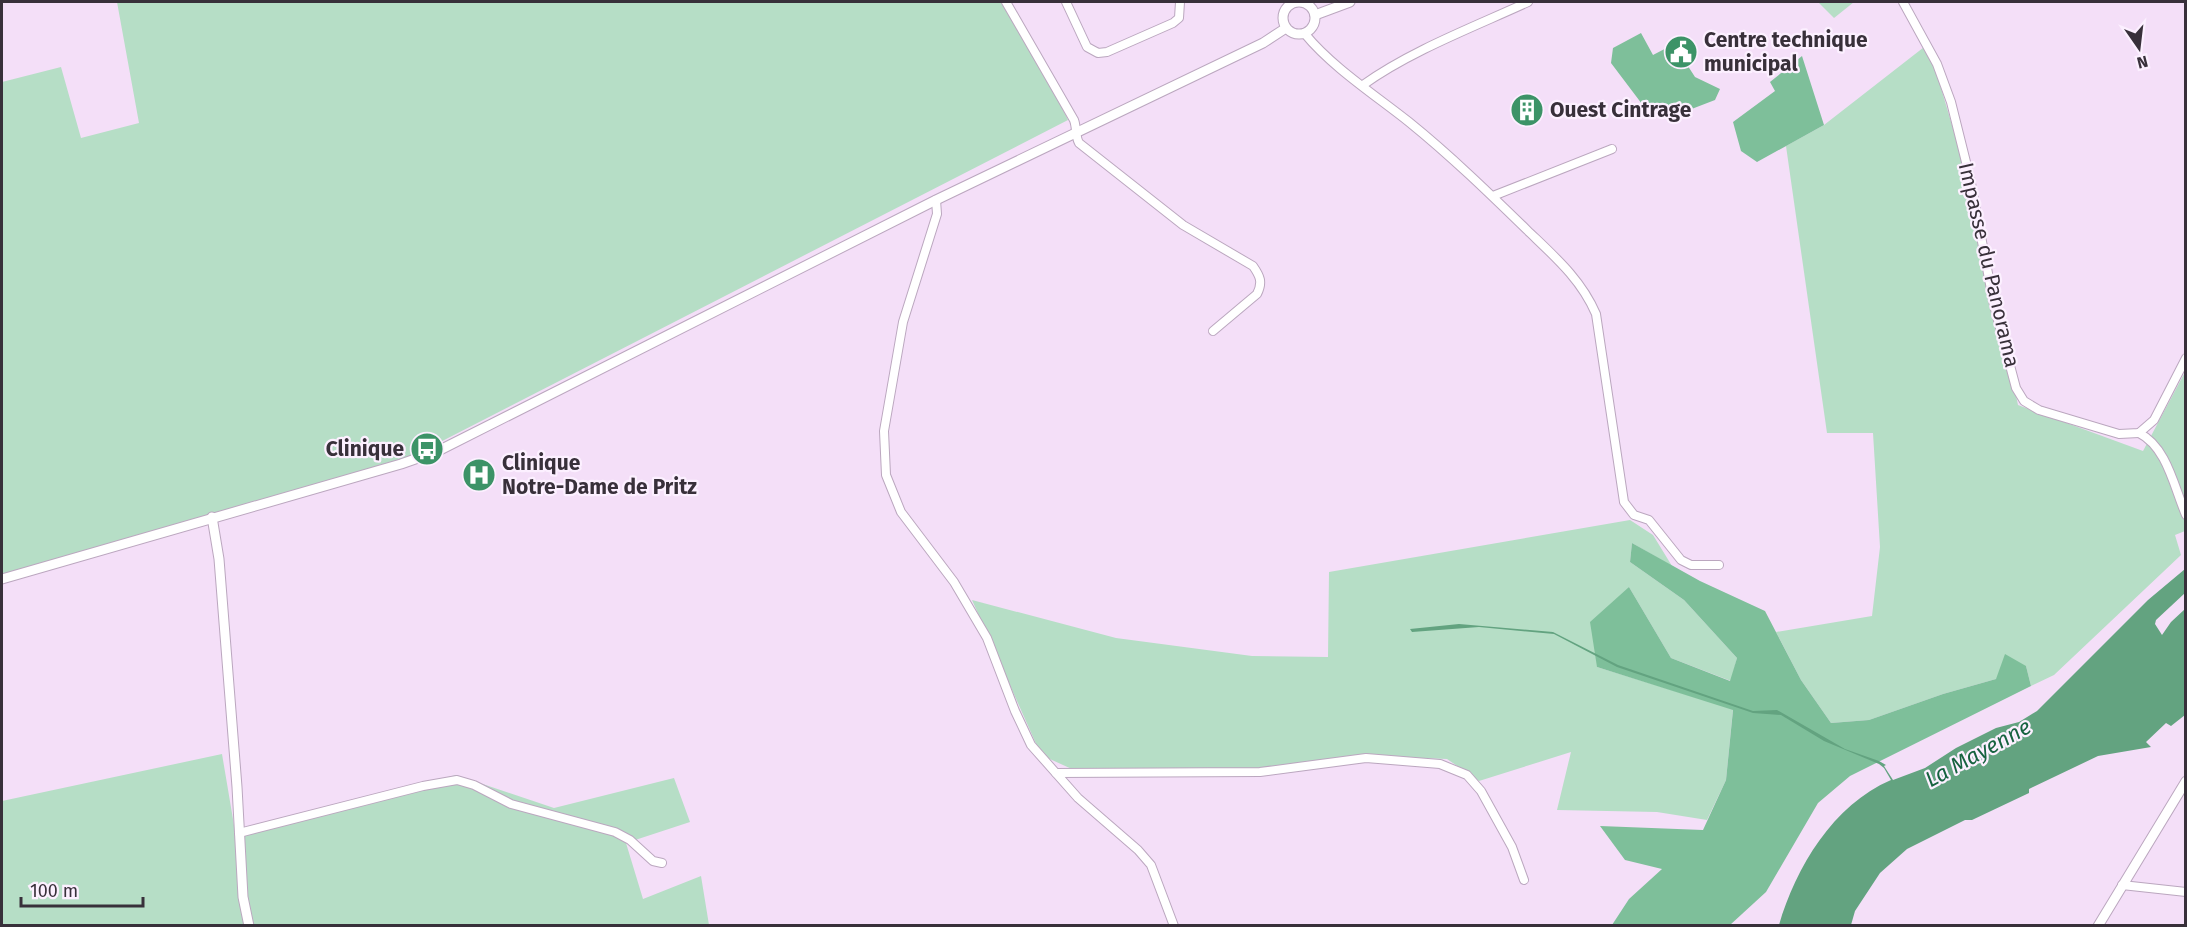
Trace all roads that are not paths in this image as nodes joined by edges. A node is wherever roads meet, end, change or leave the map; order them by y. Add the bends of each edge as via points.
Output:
1 (1006, 2) edge
2 (1065, 2) edge
3 (1180, 2) edge
4 (1296, 2) edge
5 (1350, 2) edge
6 (1528, 2) edge
7 (1903, 2) edge
8 (1315, 15) junction
9 (1286, 28) junction
10 (1305, 34) junction
11 (1363, 85) junction
12 (1076, 134) junction
13 (1612, 149) dead end
14 (1493, 196) junction
15 (936, 201) junction
16 (1213, 331) dead end
17 (2186, 358) edge
18 (2139, 433) junction
19 (2186, 515) edge
20 (212, 517) junction
21 (1719, 565) dead end
22 (2, 579) edge
23 (1056, 773) junction
24 (2186, 781) edge
25 (239, 833) junction
26 (662, 863) dead end
27 (1524, 880) dead end
28 (2121, 885) junction
29 (2186, 892) edge
30 (249, 926) edge
31 (1174, 926) edge
32 (2098, 926) edge

1 - 12 street via 1074,120
2 - 3 street via 1087,47 1098,53 1173,23 1179,18
4 - 8 street via 1310,6
4 - 9 street via 1283,12
5 - 8 street
6 - 11 street
7 - 18 street, Impasse du Panorama via 1937,64 1951,102 1994,305 2016,387 2024,401 2039,410 2119,434
8 - 10 street via 1314,24
9 - 10 street via 1294,34
9 - 12 street via 1263,43
10 - 11 street via 1323,54
11 - 14 street
12 - 15 street
12 - 16 street via 1083,146 1183,225 1253,266 1260,275 1262,286 1257,294
13 - 14 street
14 - 21 street via 1571,272 1596,314 1624,502 1634,515 1649,520 1681,560 1691,565
15 - 20 street via 456,443 400,464
15 - 23 street via 937,214 903,322 888,401 884,431 886,475 901,512 954,582 987,638 1031,745
17 - 18 street via 2154,420
18 - 19 street via 2161,452
20 - 22 street
20 - 25 street via 219,559
23 - 27 street via 1260,772 1366,758 1440,764 1467,775 1481,791 1512,847
23 - 31 street via 1151,865
24 - 28 street
25 - 26 street via 457,780 511,804 615,832 652,861
25 - 30 street
28 - 29 street
28 - 32 street

